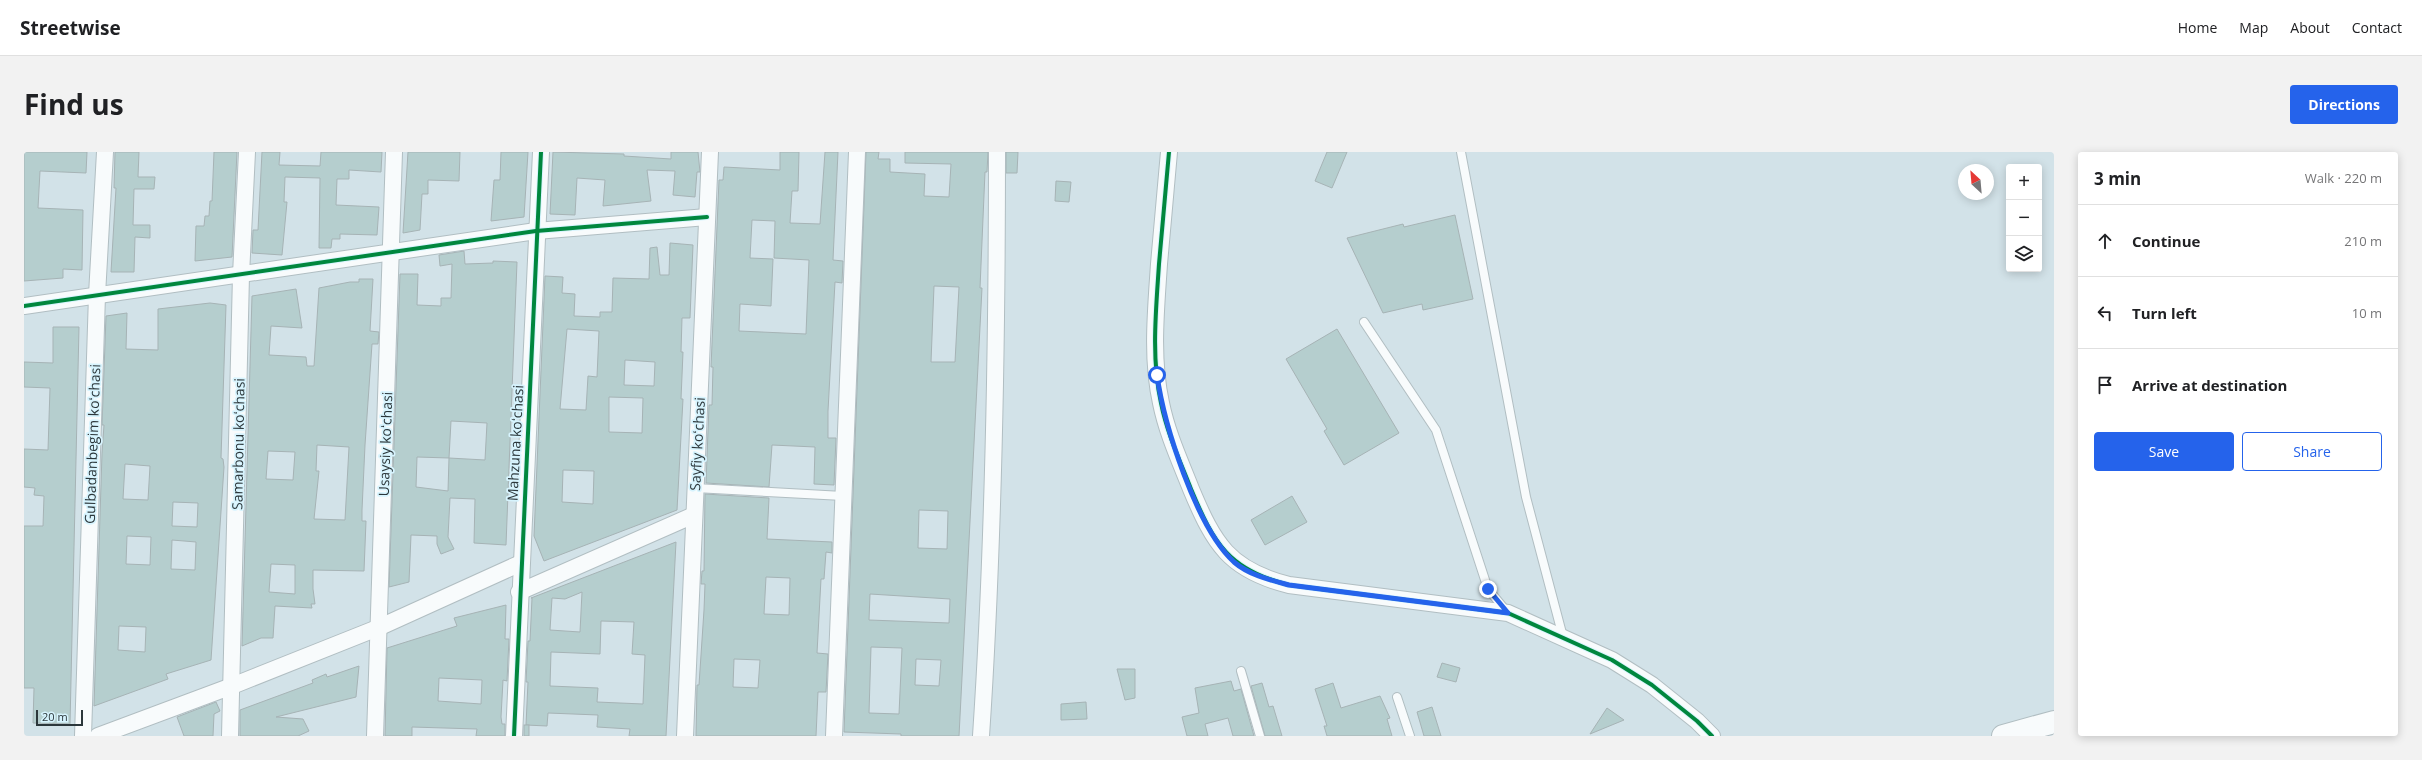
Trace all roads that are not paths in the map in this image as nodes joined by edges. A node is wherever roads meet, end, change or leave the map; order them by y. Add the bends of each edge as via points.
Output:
1 (105, 152) edge
2 (247, 152) edge
3 (394, 152) edge
4 (541, 152) edge
5 (710, 152) edge
6 (857, 152) edge
7 (997, 152) edge
8 (1169, 152) edge
9 (1460, 152) edge
10 (707, 216) junction
11 (536, 231) junction
12 (390, 252) junction
13 (241, 275) junction
14 (97, 295) junction
15 (24, 306) edge
16 (1364, 322) dead end
17 (695, 488) junction
18 (843, 496) junction
19 (694, 515) junction
20 (521, 563) junction
21 (519, 592) junction
22 (1508, 613) junction
23 (380, 627) junction
24 (1563, 637) junction
25 (1241, 671) dead end
26 (232, 686) junction
27 (1396, 697) dead end
28 (2054, 722) edge
29 (83, 736) edge
30 (98, 736) edge
31 (230, 736) edge
32 (375, 736) edge
33 (514, 736) edge
34 (685, 736) edge
35 (834, 736) edge
36 (981, 736) edge
37 (1260, 736) edge
38 (1410, 736) edge
39 (1712, 736) edge
40 (2003, 736) edge

1 - 14 street, Gulbadanbegim koʻchasi
2 - 13 street, Samarbonu koʻchasi
3 - 12 street, Usaysiy koʻchasi
4 - 11 street, Mahzuna koʻchasi
5 - 10 street, Sayfiy koʻchasi
6 - 18 street
7 - 36 street via 994,459 989,626
8 - 22 street via 1156,306 1157,375 1161,404 1177,455 1199,507 1224,550 1234,562 1246,570 1289,585
9 - 24 lane via 1526,497
10 - 11 street
10 - 17 street, Sayfiy koʻchasi
11 - 12 street
11 - 20 street, Mahzuna koʻchasi
12 - 13 street
12 - 23 street, Usaysiy koʻchasi
13 - 14 street
13 - 26 street, Samarbonu koʻchasi
14 - 15 street
14 - 29 street, Gulbadanbegim koʻchasi
16 - 22 lane via 1436,430 1488,589
17 - 18 lane
17 - 19 street, Sayfiy koʻchasi
18 - 35 street
19 - 21 street
19 - 34 street, Sayfiy koʻchasi
20 - 21 street, Mahzuna koʻchasi
20 - 23 street
21 - 33 street, Mahzuna koʻchasi
22 - 24 street
23 - 26 street
23 - 32 street, Usaysiy koʻchasi
24 - 39 street via 1612,660 1652,685
25 - 37 lane
26 - 30 street
26 - 31 street, Samarbonu koʻchasi
27 - 38 lane
28 - 40 main road

